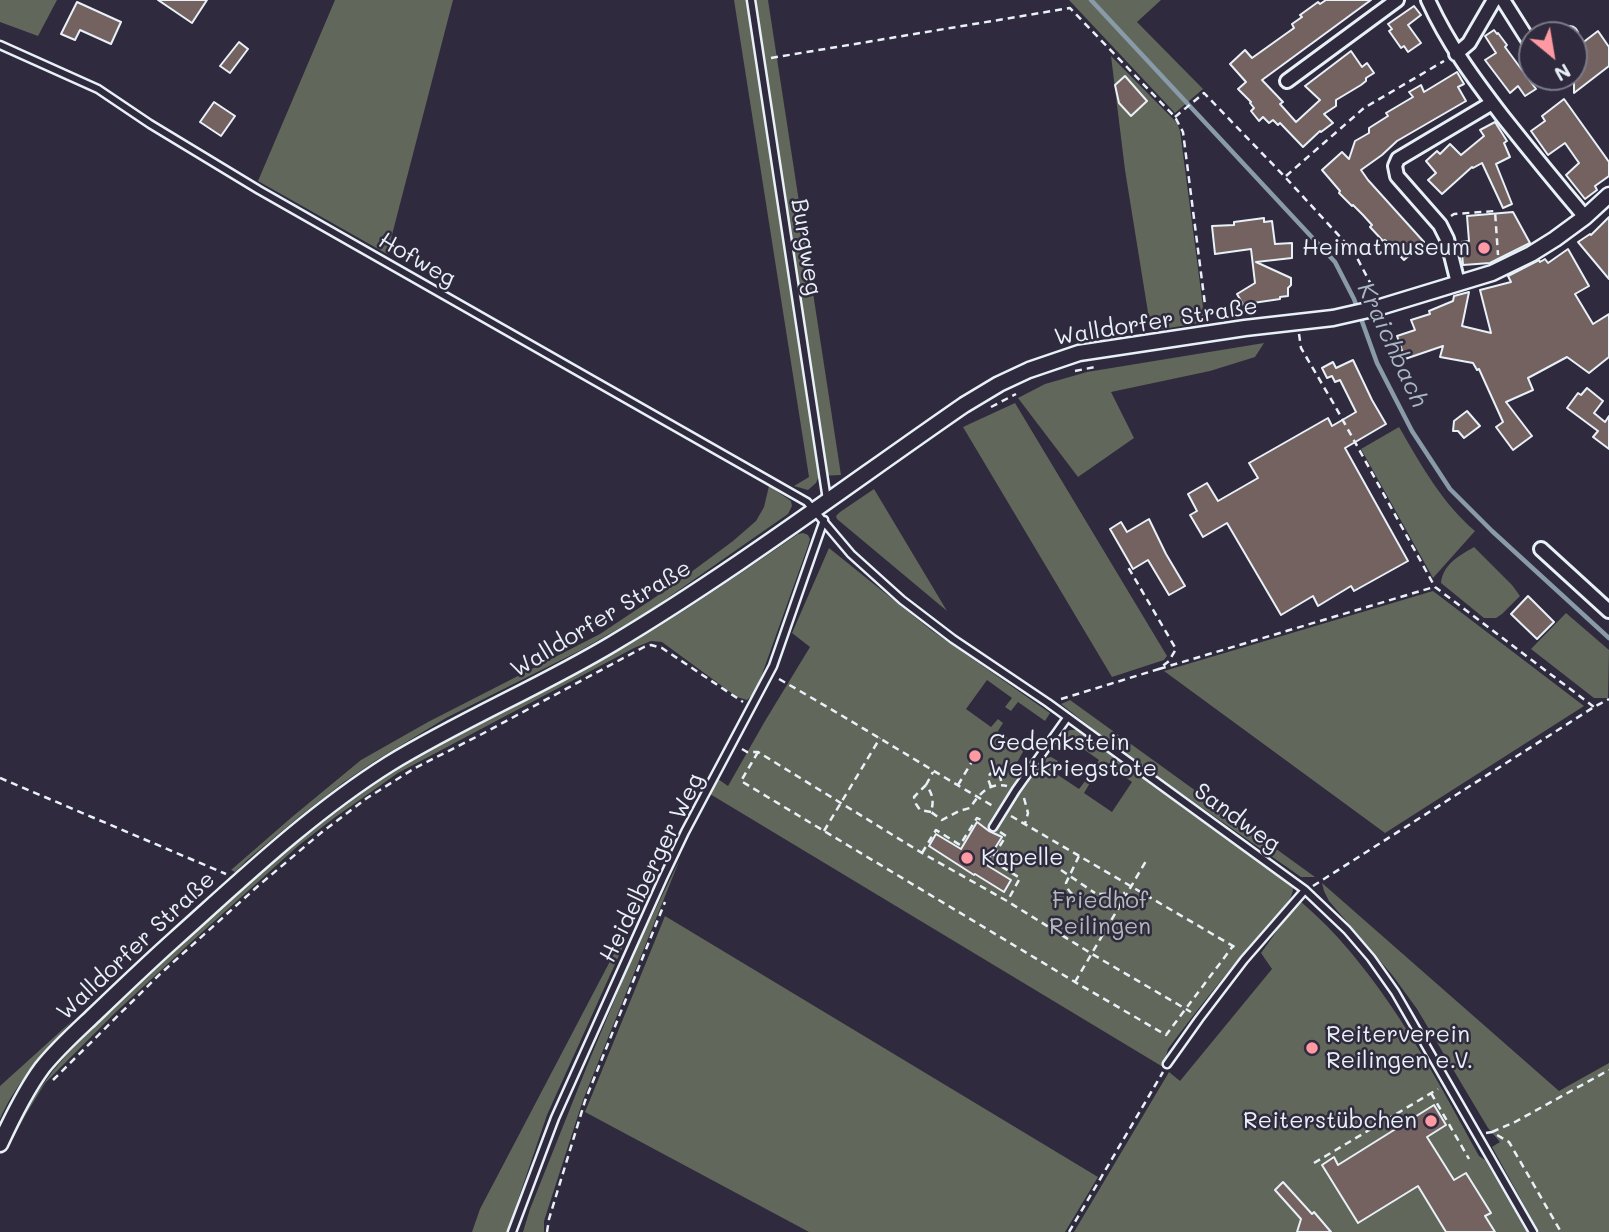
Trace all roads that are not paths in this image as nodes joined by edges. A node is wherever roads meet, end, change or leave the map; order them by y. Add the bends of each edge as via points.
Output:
1 (751, 0) edge
2 (1397, 0) edge
3 (1428, 0) edge
4 (1494, 0) edge
5 (1503, 0) edge
6 (1518, 24) edge
7 (0, 45) edge
8 (1456, 54) junction
9 (1287, 81) dead end
10 (1492, 103) junction
11 (1609, 195) edge
12 (1585, 217) junction
13 (1458, 283) junction
14 (827, 500) junction
15 (814, 509) junction
16 (824, 520) junction
17 (1541, 549) dead end
18 (1609, 611) edge
19 (1067, 718) junction
20 (993, 827) road end
21 (1306, 890) junction
22 (1167, 1064) road end
23 (0, 1144) edge
24 (512, 1232) edge
25 (1533, 1232) edge

1 - 14 lane, Burgweg
2 - 9 street
3 - 8 street
4 - 8 street via 1469,43
5 - 6 street
7 - 15 lane, Hofweg via 98,89 260,190 802,497
8 - 10 street
10 - 12 street
10 - 13 street via 1398,159 1395,166 1397,176 1440,225
11 - 12 street, Walldorfer Straße
12 - 13 street, Walldorfer Straße via 1531,254
13 - 14 street, Walldorfer Straße via 1377,301 1332,318 1079,353 1029,370 964,405
14 - 15 street, Walldorfer Straße
15 - 16 lane, Hofweg
15 - 23 street, Walldorfer Straße via 611,645 388,765 298,830 65,1043 36,1077
16 - 19 lane, Sandweg via 850,554 895,594
16 - 24 lane, Heidelberger Weg via 773,666 663,878 555,1118
17 - 18 street
19 - 20 lane
19 - 21 lane, Sandweg
21 - 22 lane via 1244,960
21 - 25 lane, Sandweg via 1347,930 1395,992

